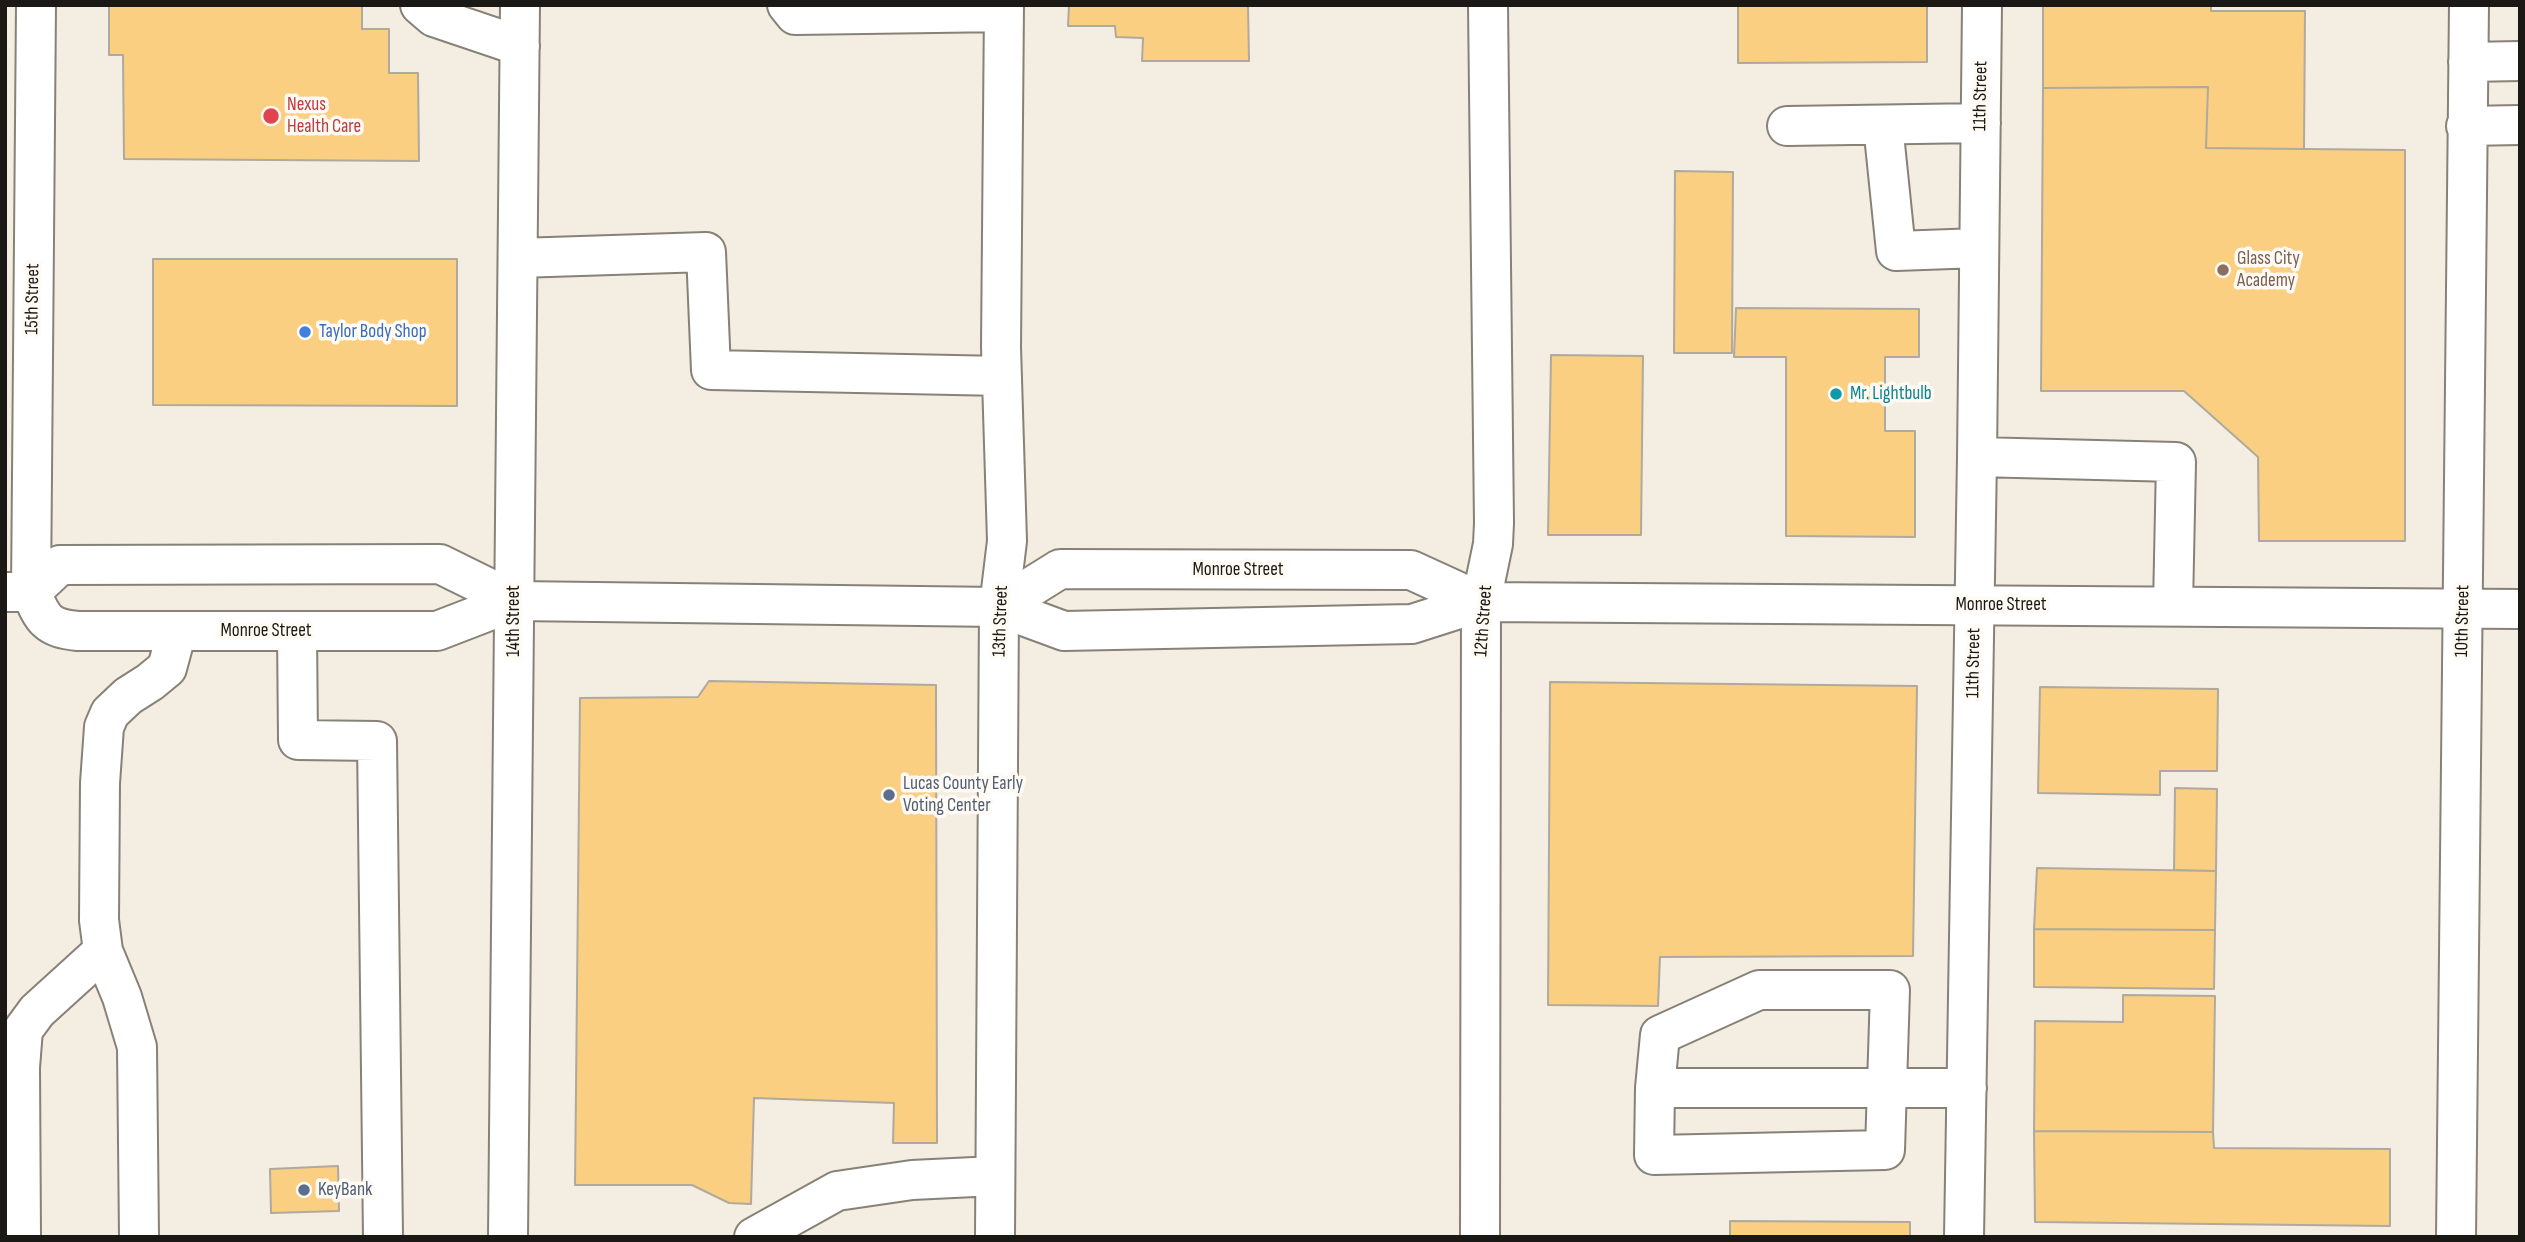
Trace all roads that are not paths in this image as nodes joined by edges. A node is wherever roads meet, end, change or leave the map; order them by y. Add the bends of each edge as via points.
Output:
1 (36, 5) edge
2 (420, 5) edge
3 (520, 5) edge
4 (787, 5) edge
5 (1488, 5) edge
6 (1982, 5) edge
7 (2469, 5) edge
8 (1004, 9) edge
9 (520, 46) junction
10 (2520, 61) edge
11 (2468, 62) junction
12 (20, 66) edge
13 (1980, 123) junction
14 (1883, 125) junction
15 (2520, 125) edge
16 (1787, 126) dead end
17 (2466, 126) junction
18 (1979, 248) junction
19 (518, 258) junction
20 (1002, 376) junction
21 (1977, 457) junction
22 (18, 592) edge
23 (514, 601) junction
24 (1481, 602) junction
25 (1975, 605) junction
26 (2173, 606) junction
27 (999, 607) junction
28 (2463, 608) junction
29 (2520, 610) edge
30 (177, 631) junction
31 (298, 631) junction
32 (103, 951) junction
33 (1887, 1087) junction
34 (1655, 1088) junction
35 (1967, 1088) junction
36 (995, 1176) junction
37 (21, 1237) edge
38 (139, 1237) edge
39 (383, 1237) edge
40 (508, 1237) edge
41 (754, 1237) edge
42 (995, 1237) edge
43 (1480, 1237) edge
44 (1965, 1237) edge
45 (2456, 1237) edge

1 - 12 street, 15th Street
2 - 9 street via 434,18
3 - 9 street, 14th Street
4 - 8 street via 795,15
5 - 24 street, 12th Street via 1494,523
6 - 13 street, 11th Street
7 - 11 street, 10th Street
8 - 20 street, 13th Street
9 - 19 street, 14th Street
10 - 11 street
11 - 17 street, 10th Street
12 - 22 street, 15th Street
13 - 14 street
13 - 18 street, 11th Street
14 - 16 street
14 - 18 street via 1896,251
15 - 17 street
17 - 28 street, 10th Street
18 - 21 street, 11th Street
19 - 20 street via 706,252 712,370
19 - 23 street, 14th Street
20 - 27 street, 13th Street via 1007,541
21 - 25 street, 11th Street
21 - 26 street via 2176,462
22 - 23 street, Monroe Street via 60,565 440,564
22 - 30 street, Monroe Street via 49,623 62,629
23 - 27 street, Monroe Street
23 - 31 street, Monroe Street via 437,631
23 - 40 street, 14th Street
24 - 25 street, Monroe Street
24 - 27 street, Monroe Street via 1412,624 1064,631
24 - 27 street, Monroe Street via 1411,570 1060,569
24 - 43 street, 12th Street
25 - 26 street, Monroe Street
25 - 35 street, 11th Street
26 - 28 street, Monroe Street
27 - 36 street, 13th Street
28 - 29 street, Monroe Street
28 - 45 street, 10th Street
30 - 31 street, Monroe Street
30 - 32 street via 167,668 128,696 110,713 104,727 98,853
31 - 39 street via 298,740 377,741
32 - 37 street via 37,1011 23,1030
32 - 38 street via 137,1046
33 - 34 street
33 - 34 street via 1885,1150 1654,1155
33 - 34 street via 1890,990 1759,990 1660,1035
33 - 35 street
35 - 44 street, 11th Street
36 - 41 street via 912,1180 837,1191
36 - 42 street, 13th Street

